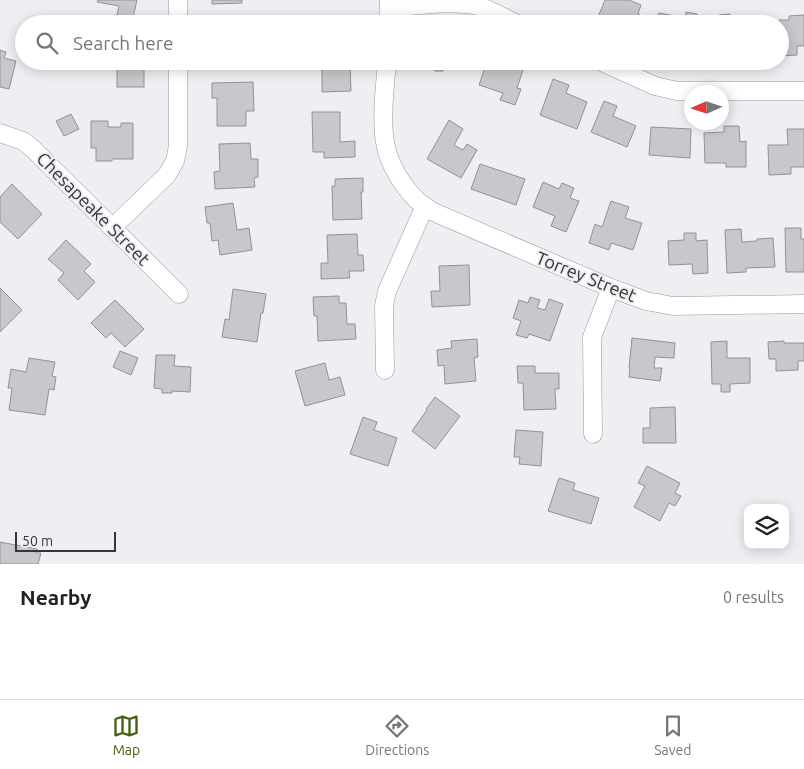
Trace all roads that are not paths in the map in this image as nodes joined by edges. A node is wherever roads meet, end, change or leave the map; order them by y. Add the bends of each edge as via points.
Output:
1 (178, 0) edge
2 (389, 10) edge
3 (178, 15) edge
4 (497, 15) edge
5 (178, 70) edge
6 (386, 70) edge
7 (619, 70) edge
8 (804, 92) edge
9 (0, 133) edge
10 (425, 206) junction
11 (112, 228) junction
12 (611, 288) junction
13 (179, 294) dead end
14 (804, 304) edge
15 (385, 370) dead end
16 (593, 434) dead end

1 - 3 street
2 - 4 street via 455,3 479,7
5 - 11 street via 176,161
6 - 10 street, Torrey Street via 383,122 389,158 413,196
7 - 8 street via 654,86 677,91
9 - 11 street, Chesapeake Street via 31,147
10 - 12 street, Torrey Street
10 - 15 street via 387,291 384,306
11 - 13 street, Chesapeake Street
12 - 14 street, Torrey Street via 646,301 673,306
12 - 16 street via 592,337

